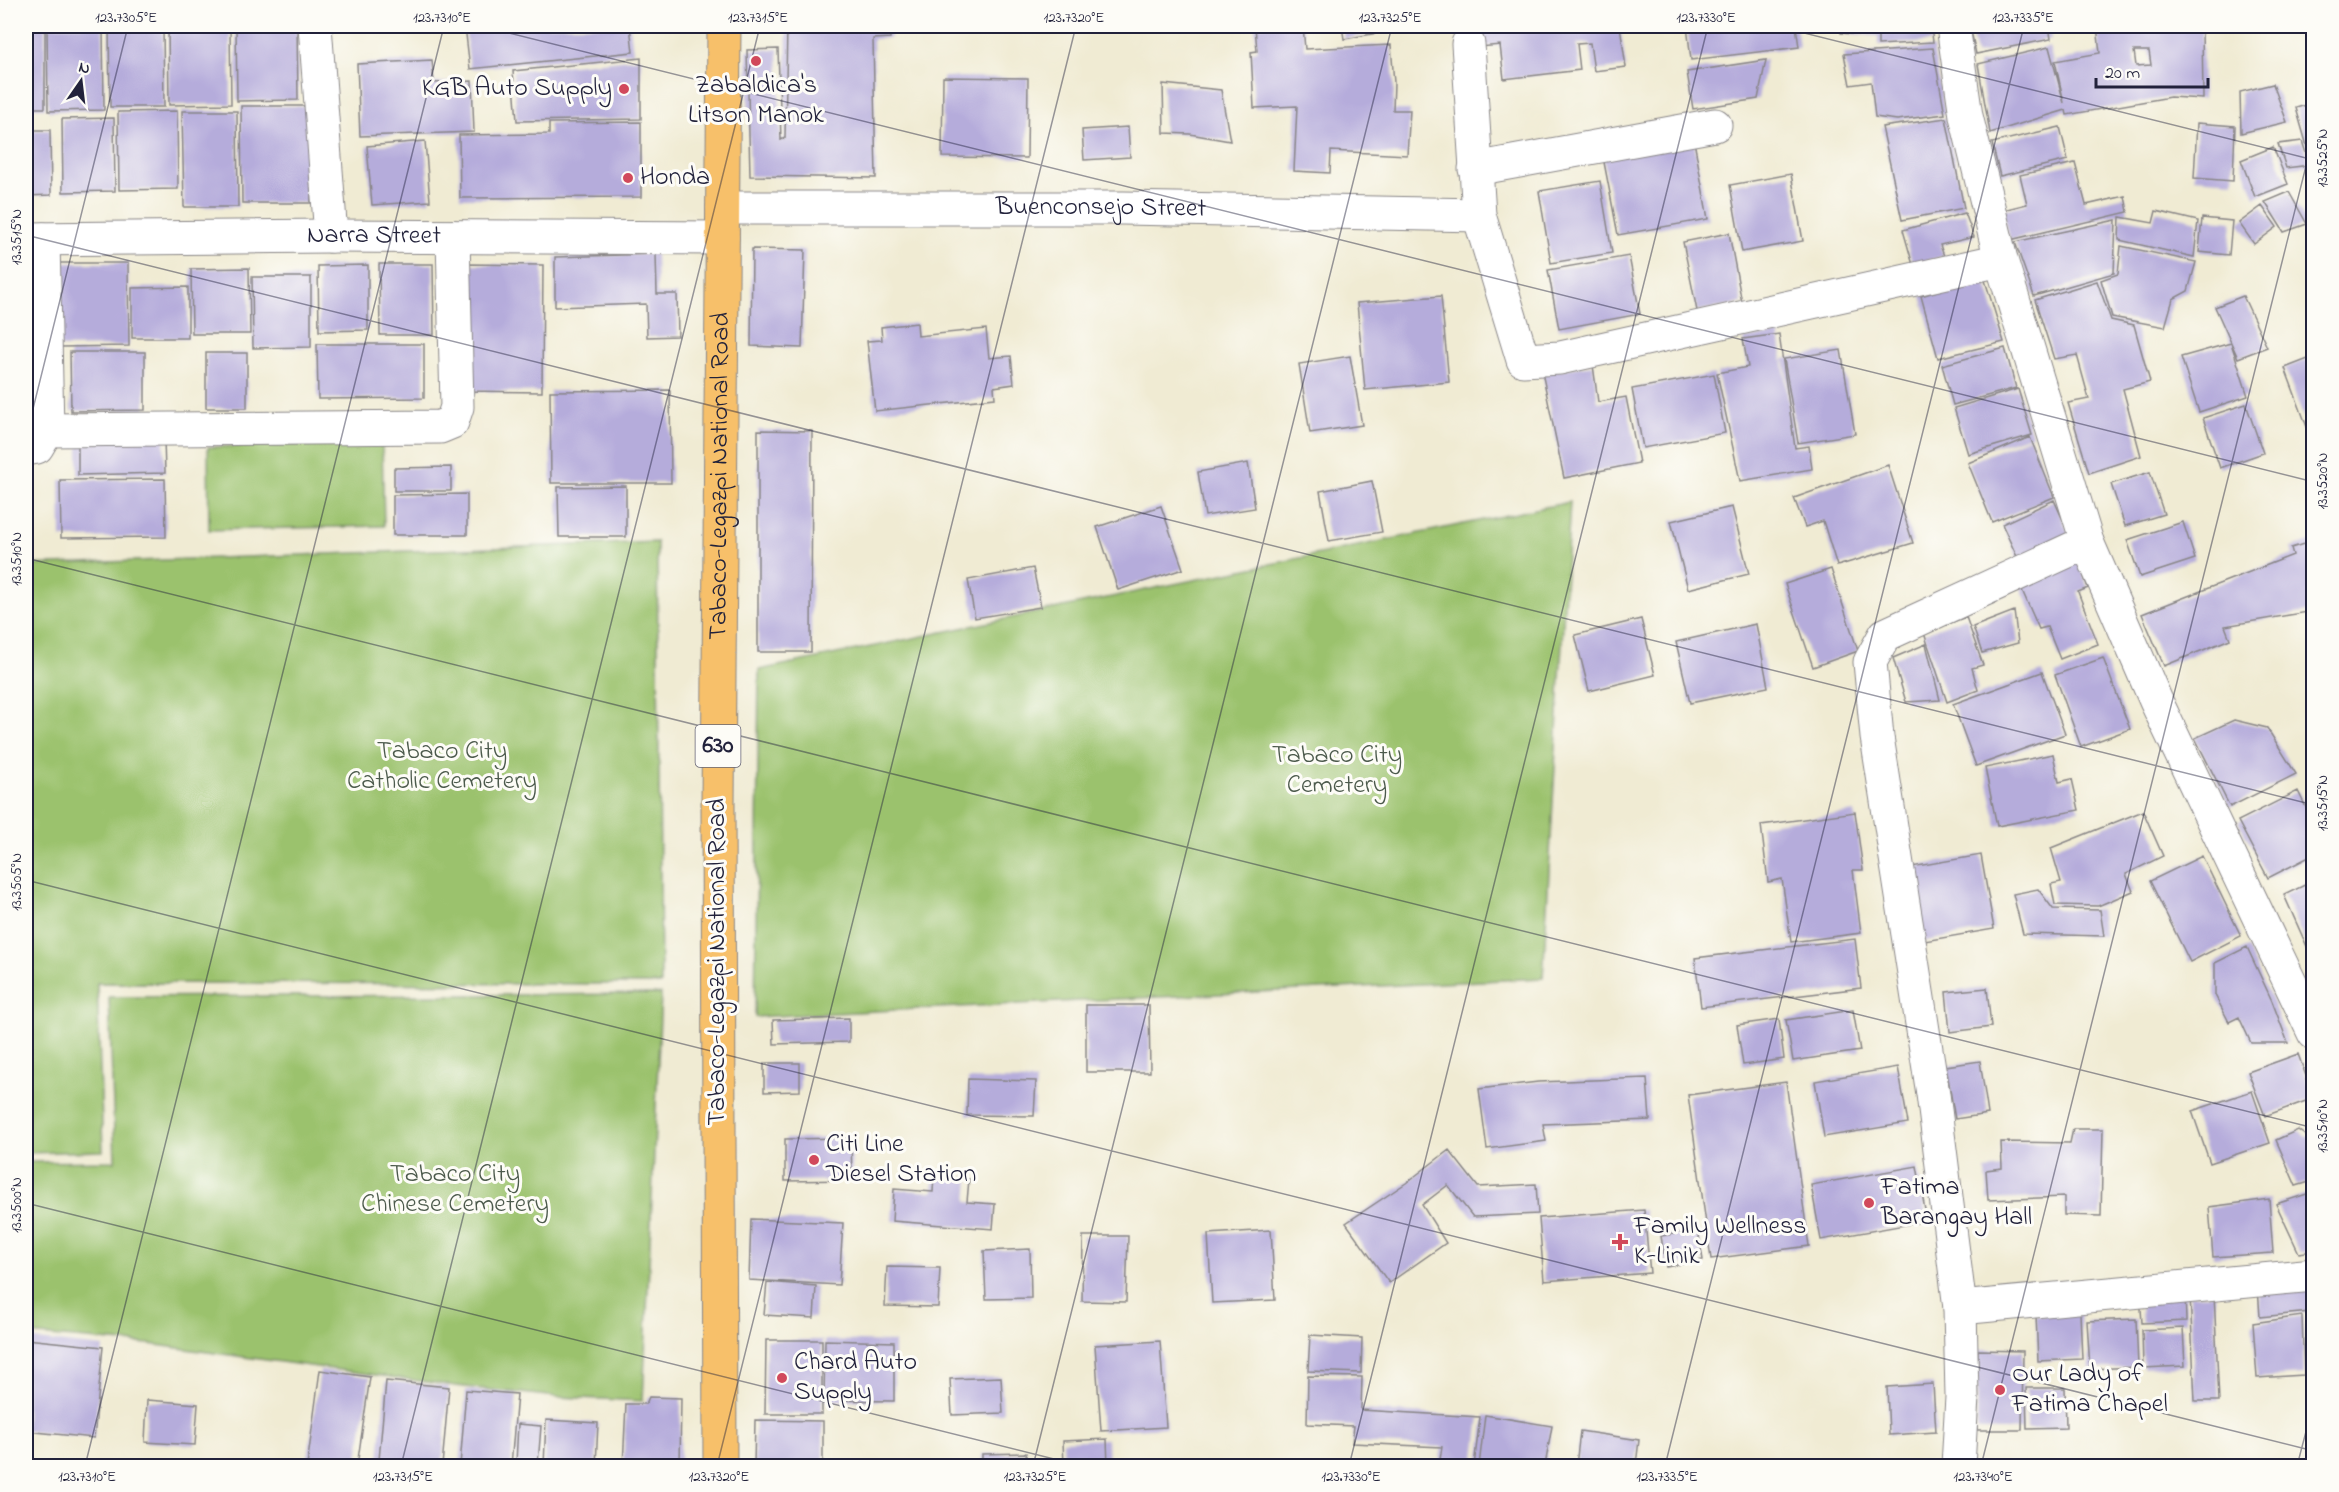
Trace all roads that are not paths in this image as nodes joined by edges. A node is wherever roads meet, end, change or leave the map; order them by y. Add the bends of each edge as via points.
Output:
1 (315, 26) edge
2 (724, 26) edge
3 (1953, 26) edge
4 (1468, 44) dead end
5 (1715, 125) dead end
6 (1475, 170) junction
7 (1479, 215) junction
8 (722, 223) junction
9 (332, 236) junction
10 (453, 237) junction
11 (34, 239) edge
12 (2001, 260) junction
13 (36, 439) edge
14 (2086, 542) junction
15 (2313, 1033) edge
16 (2313, 1275) edge
17 (1960, 1308) junction
18 (720, 1467) edge
19 (1958, 1467) edge

1 - 9 street
2 - 8 main road, Tabaco-Legazpi National Road / 630
3 - 12 street via 1966,116
4 - 6 street
5 - 6 street
6 - 7 street
7 - 8 street, Buenconsejo Street via 1123,208
7 - 12 street via 1523,360 1560,358
8 - 10 street, Narra Street
8 - 18 main road, Tabaco-Legazpi National Road / 630 via 718,804
9 - 10 street, Narra Street
9 - 11 street, Narra Street
10 - 13 street via 457,408 452,422 440,427
11 - 13 street
12 - 14 street
14 - 15 street via 2156,701
14 - 17 street via 1885,635 1870,662 1877,737 1933,1094
16 - 17 street
17 - 19 street via 1962,1397

